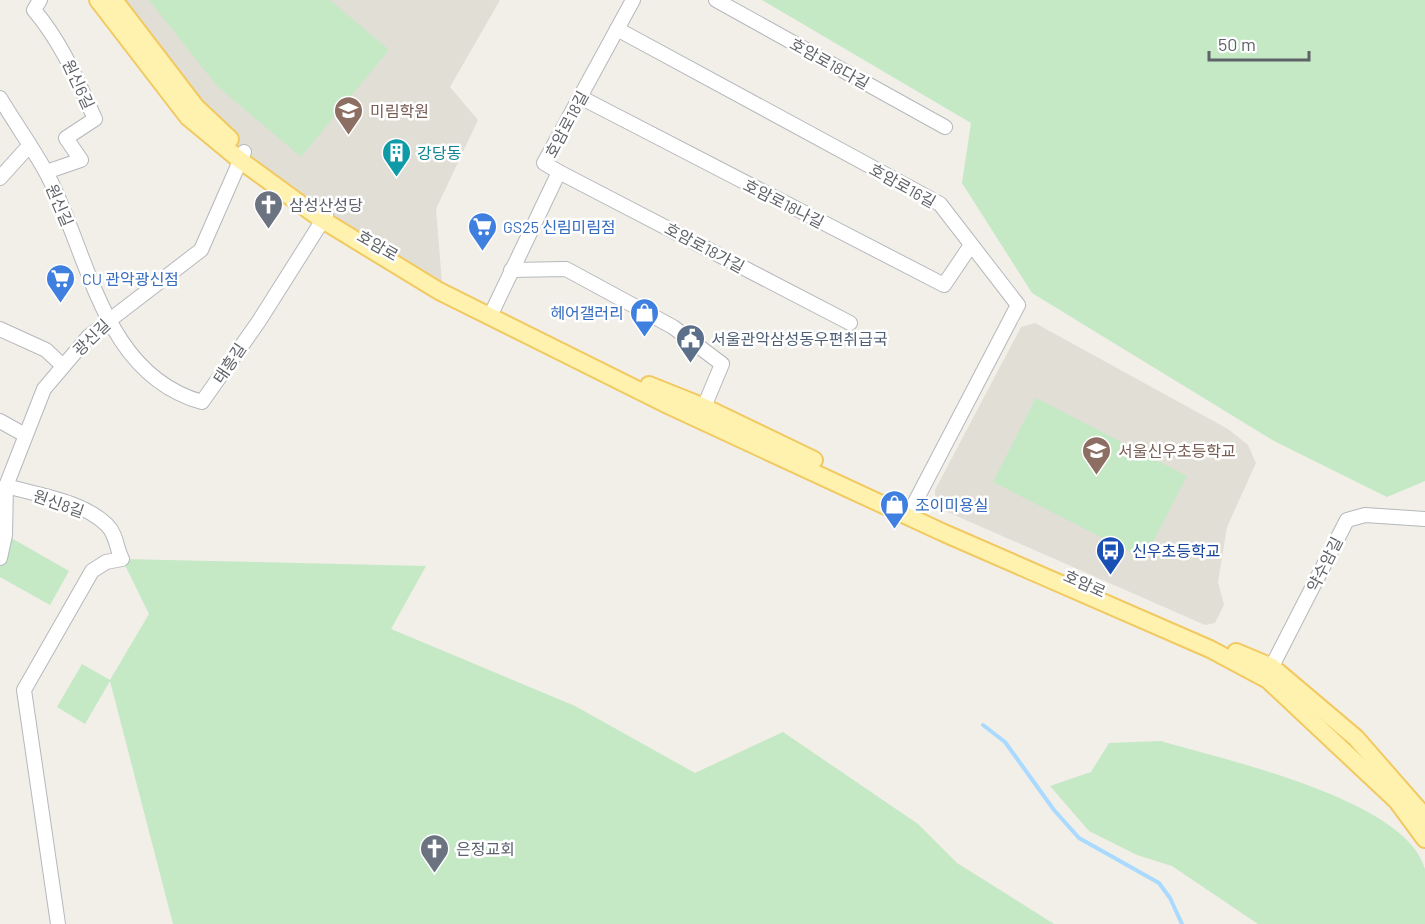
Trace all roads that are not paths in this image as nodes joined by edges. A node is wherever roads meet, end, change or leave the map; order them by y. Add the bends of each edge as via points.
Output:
1 (40, 0) edge
2 (98, 0) edge
3 (114, 0) edge
4 (633, 0) edge
5 (716, 0) edge
6 (617, 29) junction
7 (580, 97) junction
8 (0, 98) edge
9 (945, 127) dead end
10 (28, 147) junction
11 (242, 156) junction
12 (46, 172) junction
13 (559, 172) junction
14 (0, 178) edge
15 (324, 217) junction
16 (971, 245) junction
17 (511, 270) junction
18 (494, 308) junction
19 (108, 320) junction
20 (850, 323) dead end
21 (0, 329) edge
22 (63, 366) junction
23 (704, 407) junction
24 (0, 422) edge
25 (26, 435) junction
26 (6, 466) edge
27 (6, 486) junction
28 (912, 508) junction
29 (1425, 519) edge
30 (0, 558) edge
31 (1269, 673) junction
32 (1425, 817) edge
33 (1425, 838) edge
34 (58, 924) edge

1 - 12 street, 원신6길 via 34,10 53,32 95,118 66,138 81,160
2 - 11 main road via 188,117
3 - 11 main road, 호암로 via 196,107
4 - 6 street, 호암로18길
5 - 9 street, 호암로18다길
6 - 7 street, 호암로18길
6 - 16 street, 호암로16길 via 940,204
7 - 13 street, 호암로18길 via 544,164
7 - 16 street, 호암로18나길 via 944,285
8 - 10 street, 원신길
10 - 12 street, 원신길
10 - 14 street
11 - 15 main road, 호암로
11 - 19 street, 광신길 via 201,250
12 - 19 street, 원신길
13 - 17 street, 호암로18길
13 - 20 street, 호암로18가길
15 - 18 main road, 호암로
15 - 19 street, 태흥길 via 202,402 178,396 156,381 136,362
15 - 31 main road via 439,291 670,406 944,533
16 - 28 street, 호암로16길 via 1018,305
17 - 18 street, 호암로18길
17 - 23 street via 566,269 673,327 722,364
18 - 23 main road, 호암로 via 642,382
19 - 22 street, 광신길
21 - 22 street via 46,350
22 - 25 street, 광신길 via 44,389
23 - 28 main road, 호암로
24 - 25 street
25 - 26 street, 광신길
26 - 27 street, 광신길
27 - 30 street, 광신길 via 5,535
27 - 34 street, 원신8길 via 90,512 114,534 122,559 106,562 92,571 24,690
28 - 31 main road, 호암로
29 - 31 street, 약수암길 via 1365,515 1347,520
31 - 32 main road, 호암로 via 1356,738
31 - 33 main road via 1396,801

